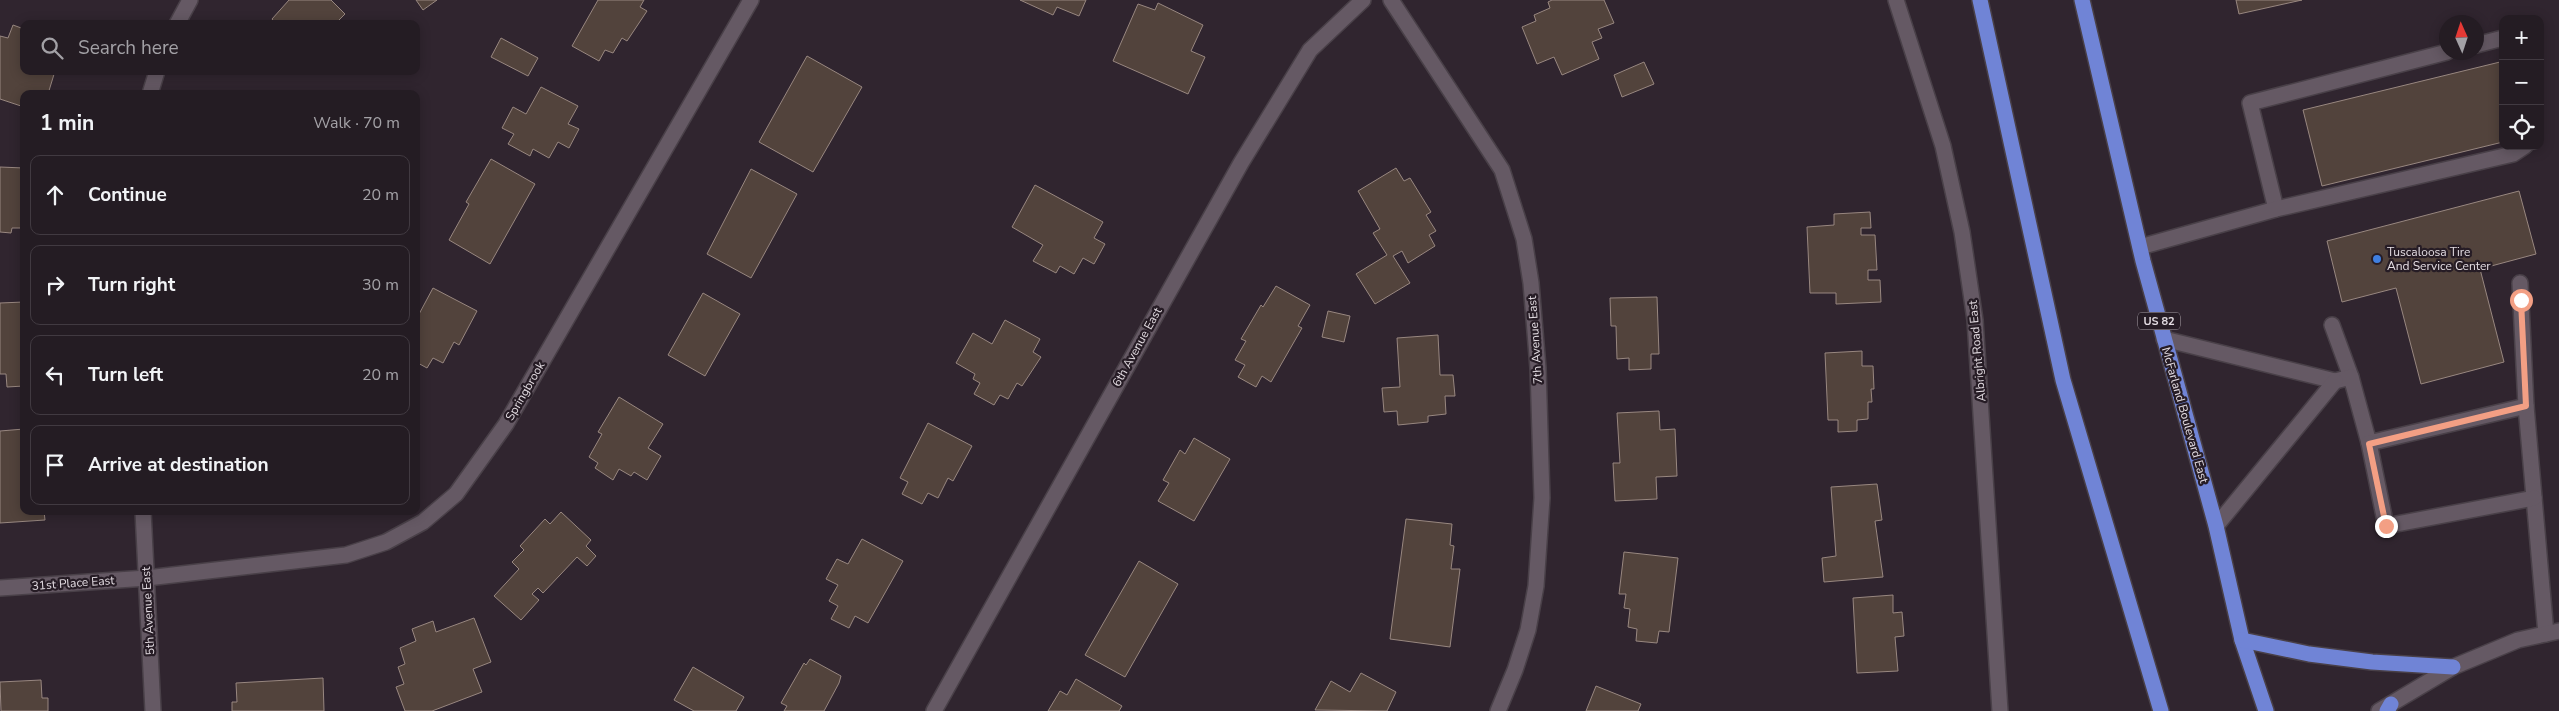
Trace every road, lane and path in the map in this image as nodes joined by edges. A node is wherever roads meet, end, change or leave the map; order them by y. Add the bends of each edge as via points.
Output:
1 (190, 0) edge
2 (751, 0) edge
3 (1363, 0) edge
4 (1391, 0) edge
5 (1896, 0) edge
6 (1980, 0) edge
7 (2082, 0) edge
8 (179, 20) edge
9 (2499, 39) edge
10 (2484, 43) edge
11 (2439, 54) edge
12 (156, 75) edge
13 (151, 90) edge
14 (2519, 150) edge
15 (2276, 209) junction
16 (2140, 247) junction
17 (2520, 283) dead end
18 (2332, 325) dead end
19 (2164, 339) junction
20 (2351, 377) junction
21 (2335, 381) junction
22 (2526, 406) junction
23 (2369, 444) junction
24 (2534, 498) junction
25 (143, 515) edge
26 (2216, 526) junction
27 (147, 578) junction
28 (0, 588) edge
29 (2553, 633) edge
30 (2242, 640) junction
31 (2453, 667) junction
32 (2386, 709) edge
33 (154, 711) edge
34 (934, 711) edge
35 (1498, 711) edge
36 (2000, 711) edge
37 (2161, 711) edge
38 (2266, 711) edge

1 - 8 street
2 - 27 street, Springbrook via 506,424 456,494 423,522 386,542 346,555
3 - 34 street, 6th Avenue East via 1310,50 1246,155
4 - 35 street, 7th Avenue East via 1502,170 1524,239 1532,283 1542,498 1536,586 1528,630
5 - 36 street, Albright Road East via 1943,146 1962,232 1975,320
6 - 37 highway via 2063,380
7 - 16 highway, McFarland Boulevard East / US 82
9 - 10 street
11 - 15 street via 2250,103
12 - 13 street
14 - 15 street
15 - 16 street
16 - 19 highway, McFarland Boulevard East / US 82
17 - 22 street
18 - 20 street
19 - 21 street
19 - 26 highway, McFarland Boulevard East / US 82
20 - 21 street
20 - 23 street
21 - 26 street
22 - 23 street
22 - 24 street
23 - 24 street via 2386,526
24 - 29 street
25 - 27 street, 5th Avenue East
26 - 30 highway, McFarland Boulevard East / US 82
27 - 28 street, 31st Place East
27 - 33 street, 5th Avenue East
29 - 31 street via 2518,640
30 - 31 highway via 2363,661
30 - 38 highway, McFarland Boulevard East / US 82
31 - 32 street

